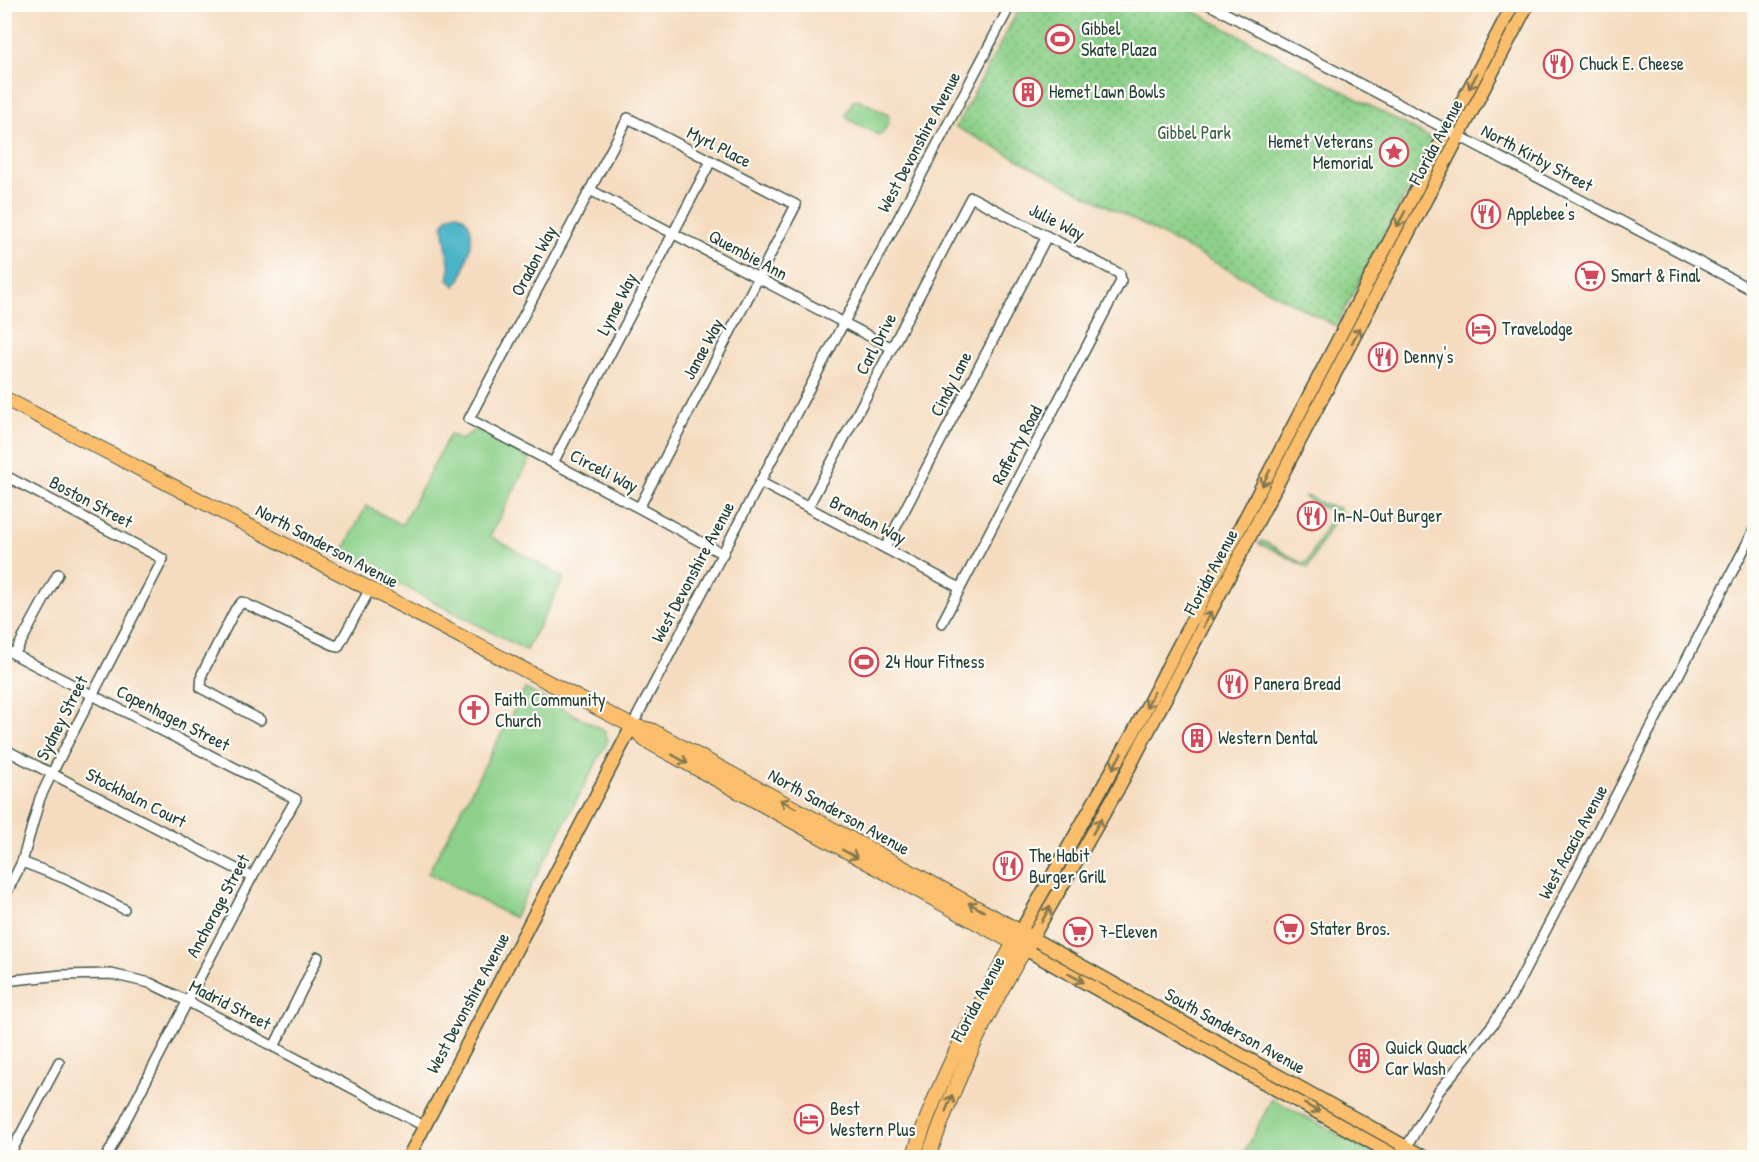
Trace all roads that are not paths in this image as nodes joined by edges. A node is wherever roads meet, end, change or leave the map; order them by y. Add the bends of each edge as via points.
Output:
1 (1011, 4) edge
2 (1208, 4) edge
3 (1513, 4) edge
4 (1521, 4) edge
5 (1528, 4) edge
6 (1509, 42) junction
7 (628, 118) joint
8 (1448, 129) junction
9 (1460, 136) junction
10 (711, 161) junction
11 (590, 190) junction
12 (971, 197) joint
13 (796, 204) joint
14 (672, 234) junction
15 (1047, 236) junction
16 (759, 279) junction
17 (1121, 281) joint
18 (1755, 291) edge
19 (844, 323) junction
20 (1338, 340) junction
21 (892, 348) junction
22 (1328, 387) junction
23 (4, 398) edge
24 (1305, 404) junction
25 (469, 418) joint
26 (553, 463) junction
27 (1288, 463) junction
28 (6, 479) edge
29 (760, 482) junction
30 (808, 507) junction
31 (639, 508) junction
32 (1755, 530) edge
33 (885, 548) junction
34 (723, 554) junction
35 (163, 559) joint
36 (58, 574) dead end
37 (960, 588) junction
38 (370, 589) junction
39 (942, 623) dead end
40 (4, 649) edge
41 (15, 654) junction
42 (92, 695) junction
43 (260, 720) dead end
44 (632, 726) junction
45 (4, 749) edge
46 (52, 773) junction
47 (296, 799) joint
48 (22, 862) junction
49 (878, 869) junction
50 (915, 874) junction
51 (252, 877) junction
52 (931, 882) junction
53 (4, 898) edge
54 (124, 909) dead end
55 (1023, 941) junction
56 (318, 957) dead end
57 (4, 981) edge
58 (187, 1001) junction
59 (1120, 1002) junction
60 (1185, 1024) junction
61 (1187, 1039) junction
62 (274, 1047) junction
63 (59, 1062) dead end
64 (1261, 1066) junction
65 (1272, 1086) junction
66 (1301, 1089) junction
67 (424, 1126) junction
68 (1402, 1154) edge
69 (918, 1157) edge
70 (8, 1158) edge
71 (106, 1158) edge
72 (408, 1158) edge
73 (1426, 1158) edge

1 - 19 street, West Devonshire Avenue
2 - 8 street, North Kirby Street
3 -> 8 main road, Florida Avenue
4 - 6 main road
5 - 6 main road, Florida Avenue
6 - 9 main road, Florida Avenue
7 - 10 street, Myrl Place
7 - 11 street, Oradon Way
8 - 9 street, North Kirby Street
8 -> 20 main road, Florida Avenue
9 - 18 street, North Kirby Street
22 -> 9 main road, Florida Avenue
10 - 13 street, Myrl Place
10 - 14 street, Lynae Way
11 - 14 street, Quembie Ann
11 - 25 street, Oradon Way
12 - 15 street, Julie Way
12 - 21 street, Carl Drive
13 - 16 street, Janae Way
14 - 16 street, Quembie Ann
14 - 26 street, Lynae Way
15 - 17 street, Julie Way via 1120,274
15 - 33 street, Cindy Lane
16 - 19 street, Quembie Ann
16 - 31 street, Janae Way
17 - 37 street, Rafferty Road
19 - 21 street, Quembie Ann
19 - 29 street, West Devonshire Avenue
20 - 22 main road via 1339,356 1327,378
20 - 24 main road, Florida Avenue
21 - 30 street, Carl Drive
22 - 27 main road, Florida Avenue
23 - 38 highway, North Sanderson Avenue
24 - 27 main road via 1310,410 1289,450
24 -> 55 main road, Florida Avenue
25 - 26 street, Circeli Way
26 - 31 street, Circeli Way
55 -> 27 main road, Florida Avenue via 1118,789
28 - 35 street, Boston Street
29 - 30 street, Brandon Way
29 - 34 street, West Devonshire Avenue
30 - 33 street, Brandon Way
31 - 34 street, Circeli Way
32 - 68 street, West Acacia Avenue via 1512,995 1494,1024 1439,1091
33 - 37 street, Brandon Way
34 - 44 street, West Devonshire Avenue
35 - 42 street, Sydney Street
36 - 41 street
37 - 39 street, Rafferty Road
38 - 43 street via 338,647 242,602 235,610 202,674 201,688
38 - 44 highway, North Sanderson Avenue
40 - 41 street, Copenhagen Street
41 - 42 street, Copenhagen Street
42 - 46 street, Sydney Street
42 - 47 street, Copenhagen Street
44 -> 49 highway, North Sanderson Avenue via 645,740
50 -> 44 highway, North Sanderson Avenue via 651,729
44 - 67 main road, West Devonshire Avenue
45 - 46 street, Stockholm Court
46 - 48 street, Sydney Street via 40,798
46 - 51 street, Stockholm Court
47 - 51 street, Anchorage Street
48 - 53 street, Sydney Street
48 - 54 street
49 - 50 highway via 877,863 881,863
49 - 52 highway via 924,887
49 - 55 highway, North Sanderson Avenue
50 - 52 highway, North Sanderson Avenue
51 - 58 street, Anchorage Street
55 -> 52 highway, North Sanderson Avenue
55 -> 59 main road, South Sanderson Avenue
55 - 60 main road, South Sanderson Avenue
55 - 69 highway, Florida Avenue
56 - 62 street
57 - 58 street, Madrid Street via 111,974 150,983
58 - 62 street, Madrid Street
58 - 71 street, Anchorage Street
59 - 60 main road via 1175,1026
59 - 61 main road, South Sanderson Avenue
60 - 64 main road, South Sanderson Avenue
61 - 64 main road via 1192,1035 1240,1061
61 - 65 main road, South Sanderson Avenue
62 - 67 street, Madrid Street
63 - 70 street
64 - 66 main road, South Sanderson Avenue
65 - 66 main road
65 -> 68 main road, South Sanderson Avenue
66 - 68 main road, South Sanderson Avenue
67 - 72 main road, West Devonshire Avenue
68 - 73 main road, South Sanderson Avenue

